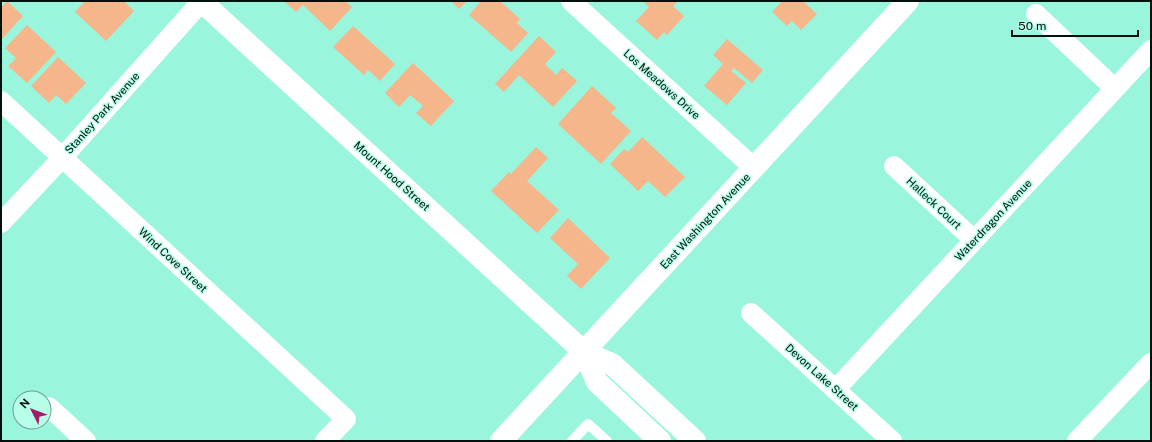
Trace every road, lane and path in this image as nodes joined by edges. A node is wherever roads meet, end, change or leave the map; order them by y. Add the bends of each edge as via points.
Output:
1 (201, 1) edge
2 (908, 1) edge
3 (580, 4) edge
4 (1036, 14) dead end
5 (1151, 50) edge
6 (1114, 88) junction
7 (1, 101) edge
8 (62, 158) junction
9 (894, 166) dead end
10 (754, 168) junction
11 (1, 223) edge
12 (974, 240) junction
13 (751, 313) dead end
14 (584, 352) junction
15 (1151, 363) edge
16 (835, 390) junction
17 (52, 410) edge
18 (86, 441) edge
19 (325, 441) edge
20 (501, 441) edge
21 (572, 441) edge
22 (607, 441) edge
23 (660, 441) edge
24 (695, 441) edge
25 (892, 441) edge
26 (1077, 441) edge

1 - 8 street, Stanley Park Avenue
1 - 14 street, Mount Hood Street
2 - 10 street, East Washington Avenue
3 - 10 street, Los Meadows Drive
4 - 6 street
5 - 6 street, Waterdragon Avenue
6 - 12 street, Waterdragon Avenue
7 - 8 street, Wind Cove Street
8 - 11 street, Stanley Park Avenue
8 - 19 street, Wind Cove Street via 346,419
9 - 12 street, Halleck Court
10 - 14 street, East Washington Avenue
12 - 16 street, Waterdragon Avenue
13 - 16 street, Devon Lake Street
14 - 20 street, East Washington Avenue
14 - 23 street, Mount Hood Street via 597,382
14 - 24 street, Mount Hood Street via 612,364
15 - 26 street
16 - 25 street, Devon Lake Street
17 - 18 street
21 - 22 lane via 588,424

